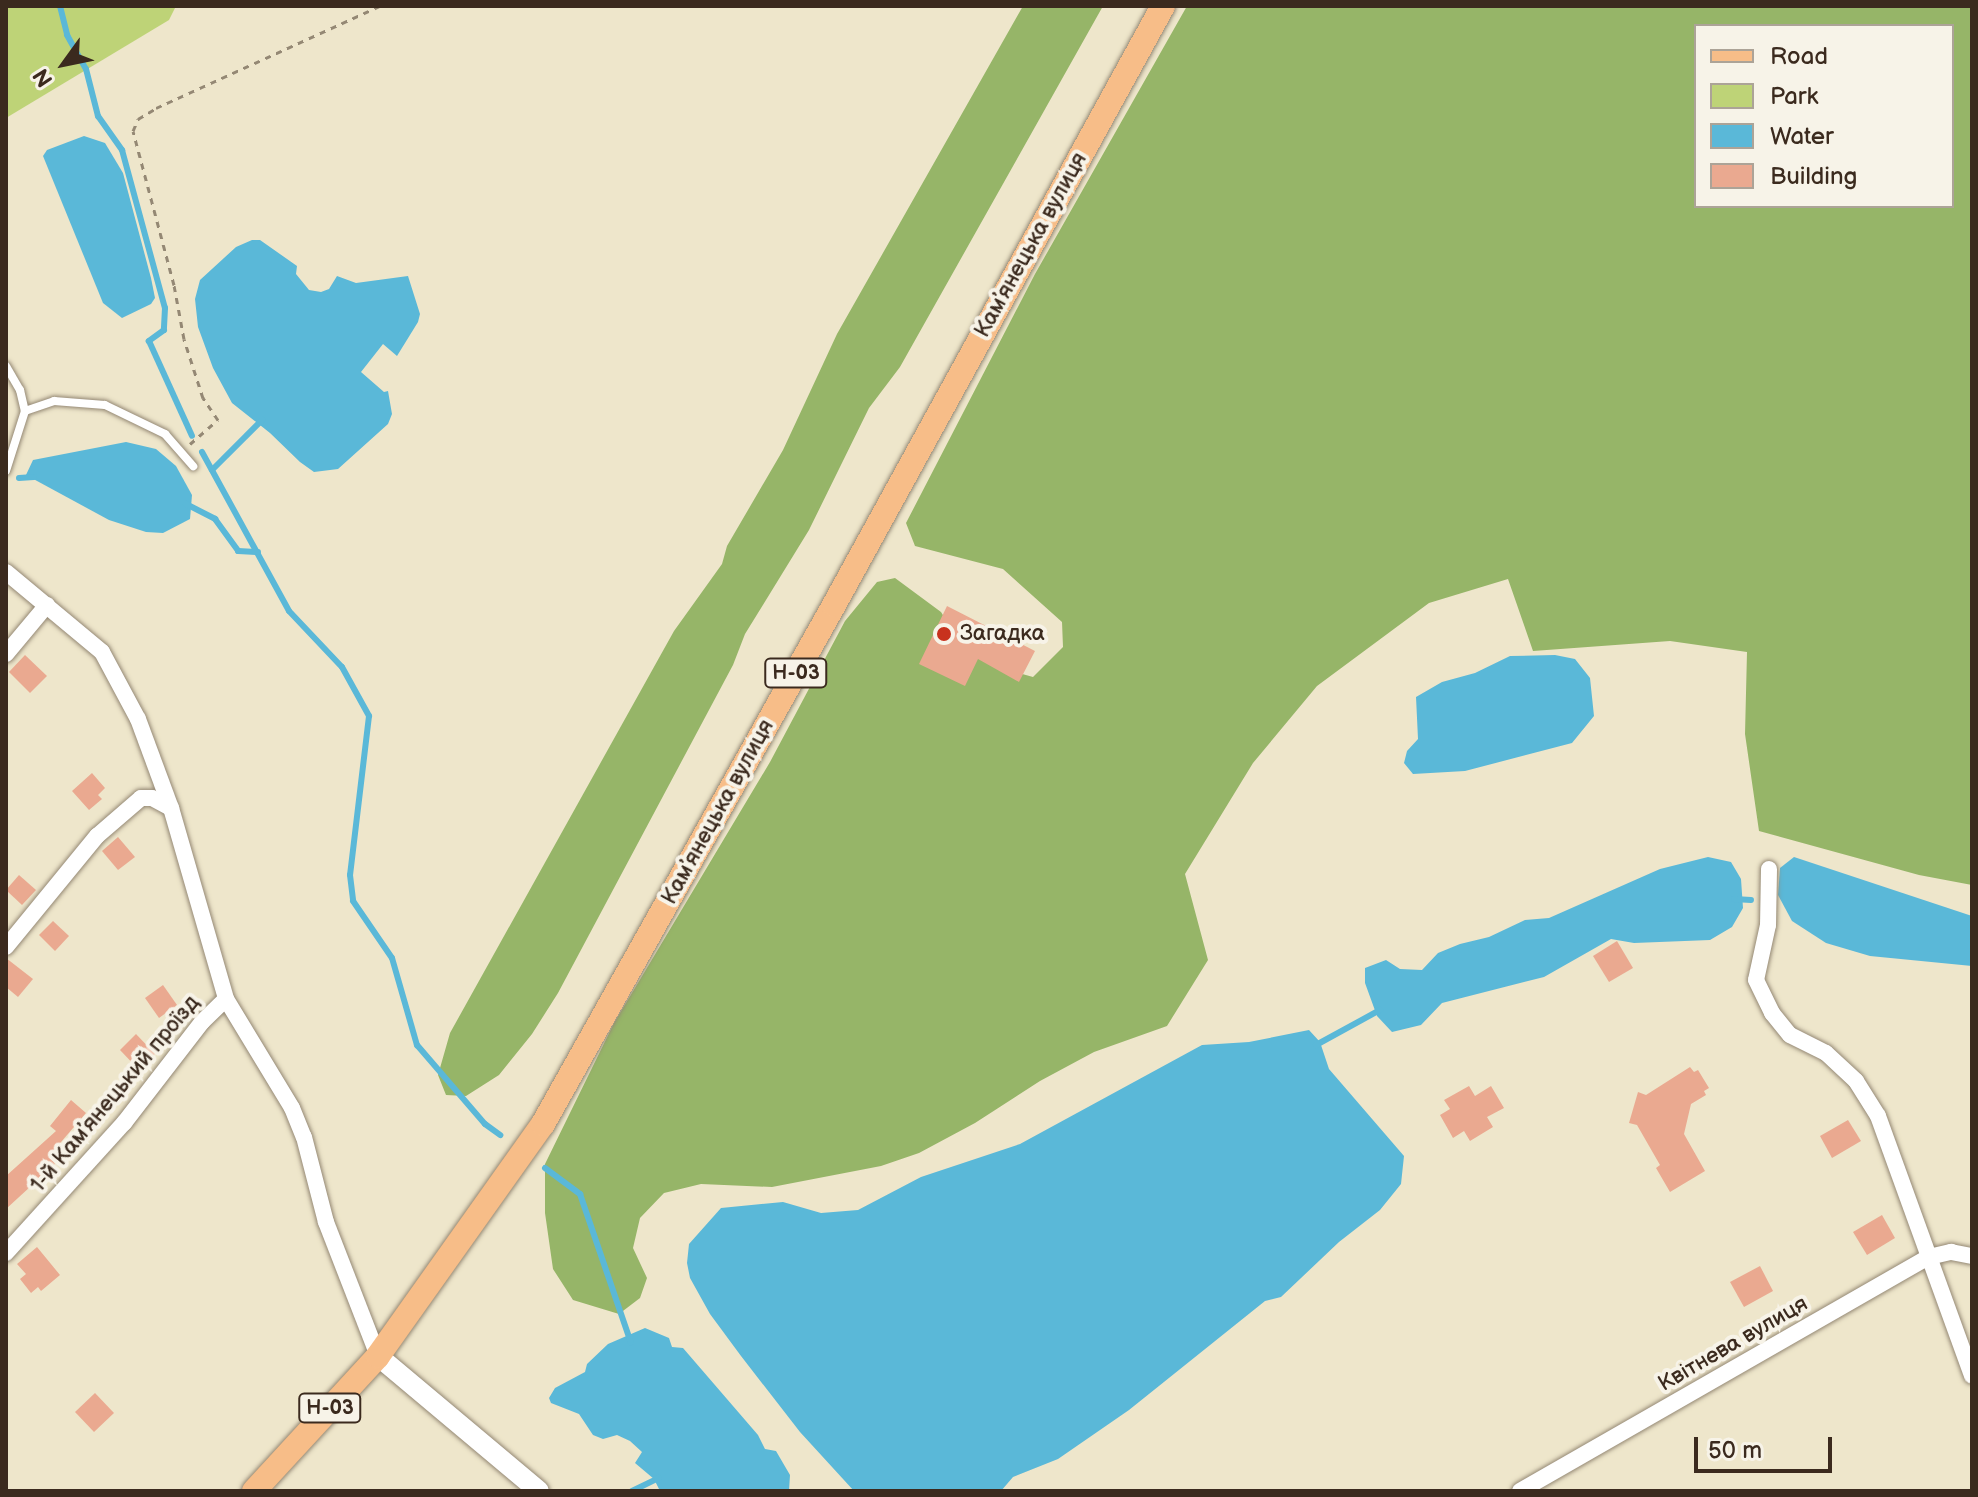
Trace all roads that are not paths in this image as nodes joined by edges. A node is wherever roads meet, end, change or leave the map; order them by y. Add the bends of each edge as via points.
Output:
1 (1163, 6) edge
2 (6, 366) edge
3 (25, 411) junction
4 (193, 466) dead end
5 (6, 471) edge
6 (6, 572) edge
7 (47, 605) junction
8 (6, 654) edge
9 (171, 808) junction
10 (1769, 869) dead end
11 (6, 947) edge
12 (226, 999) junction
13 (6, 1253) edge
14 (1972, 1256) edge
15 (1929, 1257) junction
16 (378, 1356) junction
17 (1972, 1375) edge
18 (254, 1491) edge
19 (539, 1491) edge
20 (1520, 1491) edge

1 - 16 main road, Камʼянецька вулиця / Н-03 via 543,1124
2 - 3 lane
3 - 4 lane via 54,401 105,405 165,434
3 - 5 lane
6 - 7 street
7 - 8 street
7 - 9 street via 102,652 138,719
9 - 11 street via 141,798 97,836
9 - 12 street
10 - 15 street via 1768,925 1756,980 1790,1035 1826,1053 1856,1081 1878,1116
12 - 13 street, 1-й Камʼянецький проїзд via 124,1123
12 - 16 street via 292,1108 326,1222
14 - 15 street, Квітнева вулиця via 1951,1252
15 - 17 street
15 - 20 street, Квітнева вулиця
16 - 18 main road, Камʼянецька вулиця / Н-03
16 - 19 street

